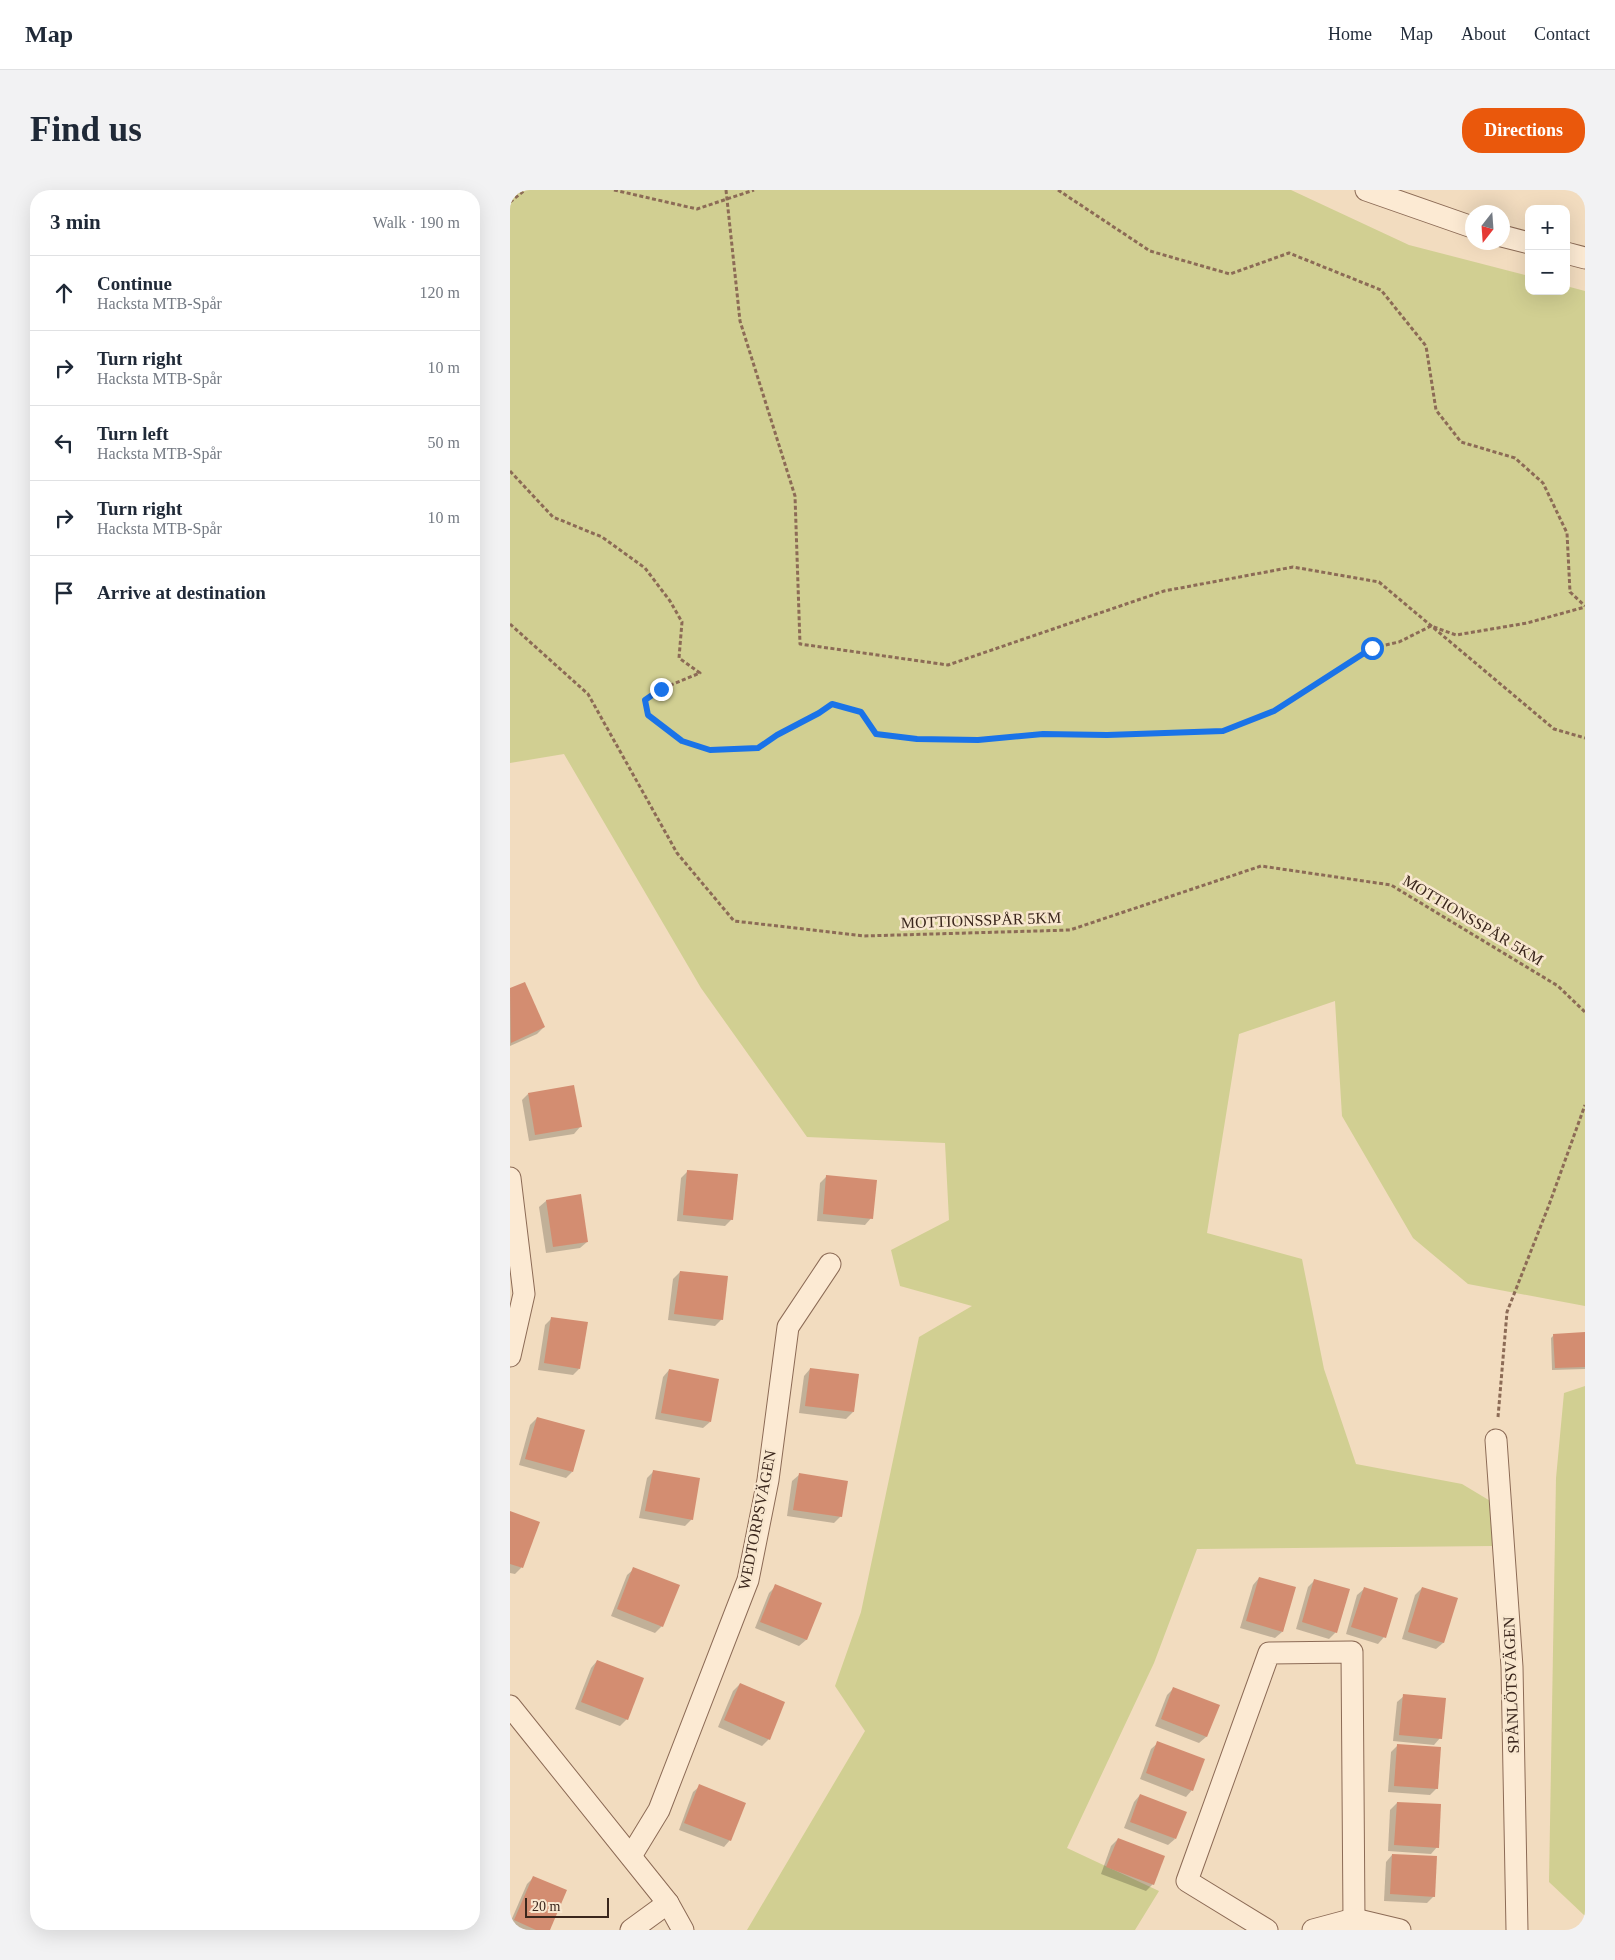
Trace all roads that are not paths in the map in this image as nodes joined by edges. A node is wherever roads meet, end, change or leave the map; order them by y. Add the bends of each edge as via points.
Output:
1 (1366, 190) edge
2 (1465, 225) edge
3 (1510, 238) edge
4 (1525, 242) edge
5 (1570, 254) edge
6 (1585, 258) edge
7 (510, 1178) edge
8 (830, 1264) dead end
9 (510, 1356) edge
10 (1496, 1440) road end
11 (510, 1706) edge
12 (631, 1856) junction
13 (668, 1903) junction
14 (1354, 1919) junction
15 (631, 1930) edge
16 (683, 1930) edge
17 (1267, 1930) edge
18 (1313, 1930) edge
19 (1400, 1930) edge
20 (1517, 1930) edge

1 - 2 street
3 - 4 street
5 - 6 street
7 - 9 street via 524,1294
8 - 12 street, WEDTORPSVÄGEN via 788,1327 768,1480 748,1580 659,1810
10 - 20 street, SPÅNLÖTSVÄGEN via 1512,1667
11 - 12 street
12 - 13 street
13 - 15 street
13 - 16 street
14 - 17 street via 1352,1652 1269,1653 1187,1881
14 - 18 street
14 - 19 street

